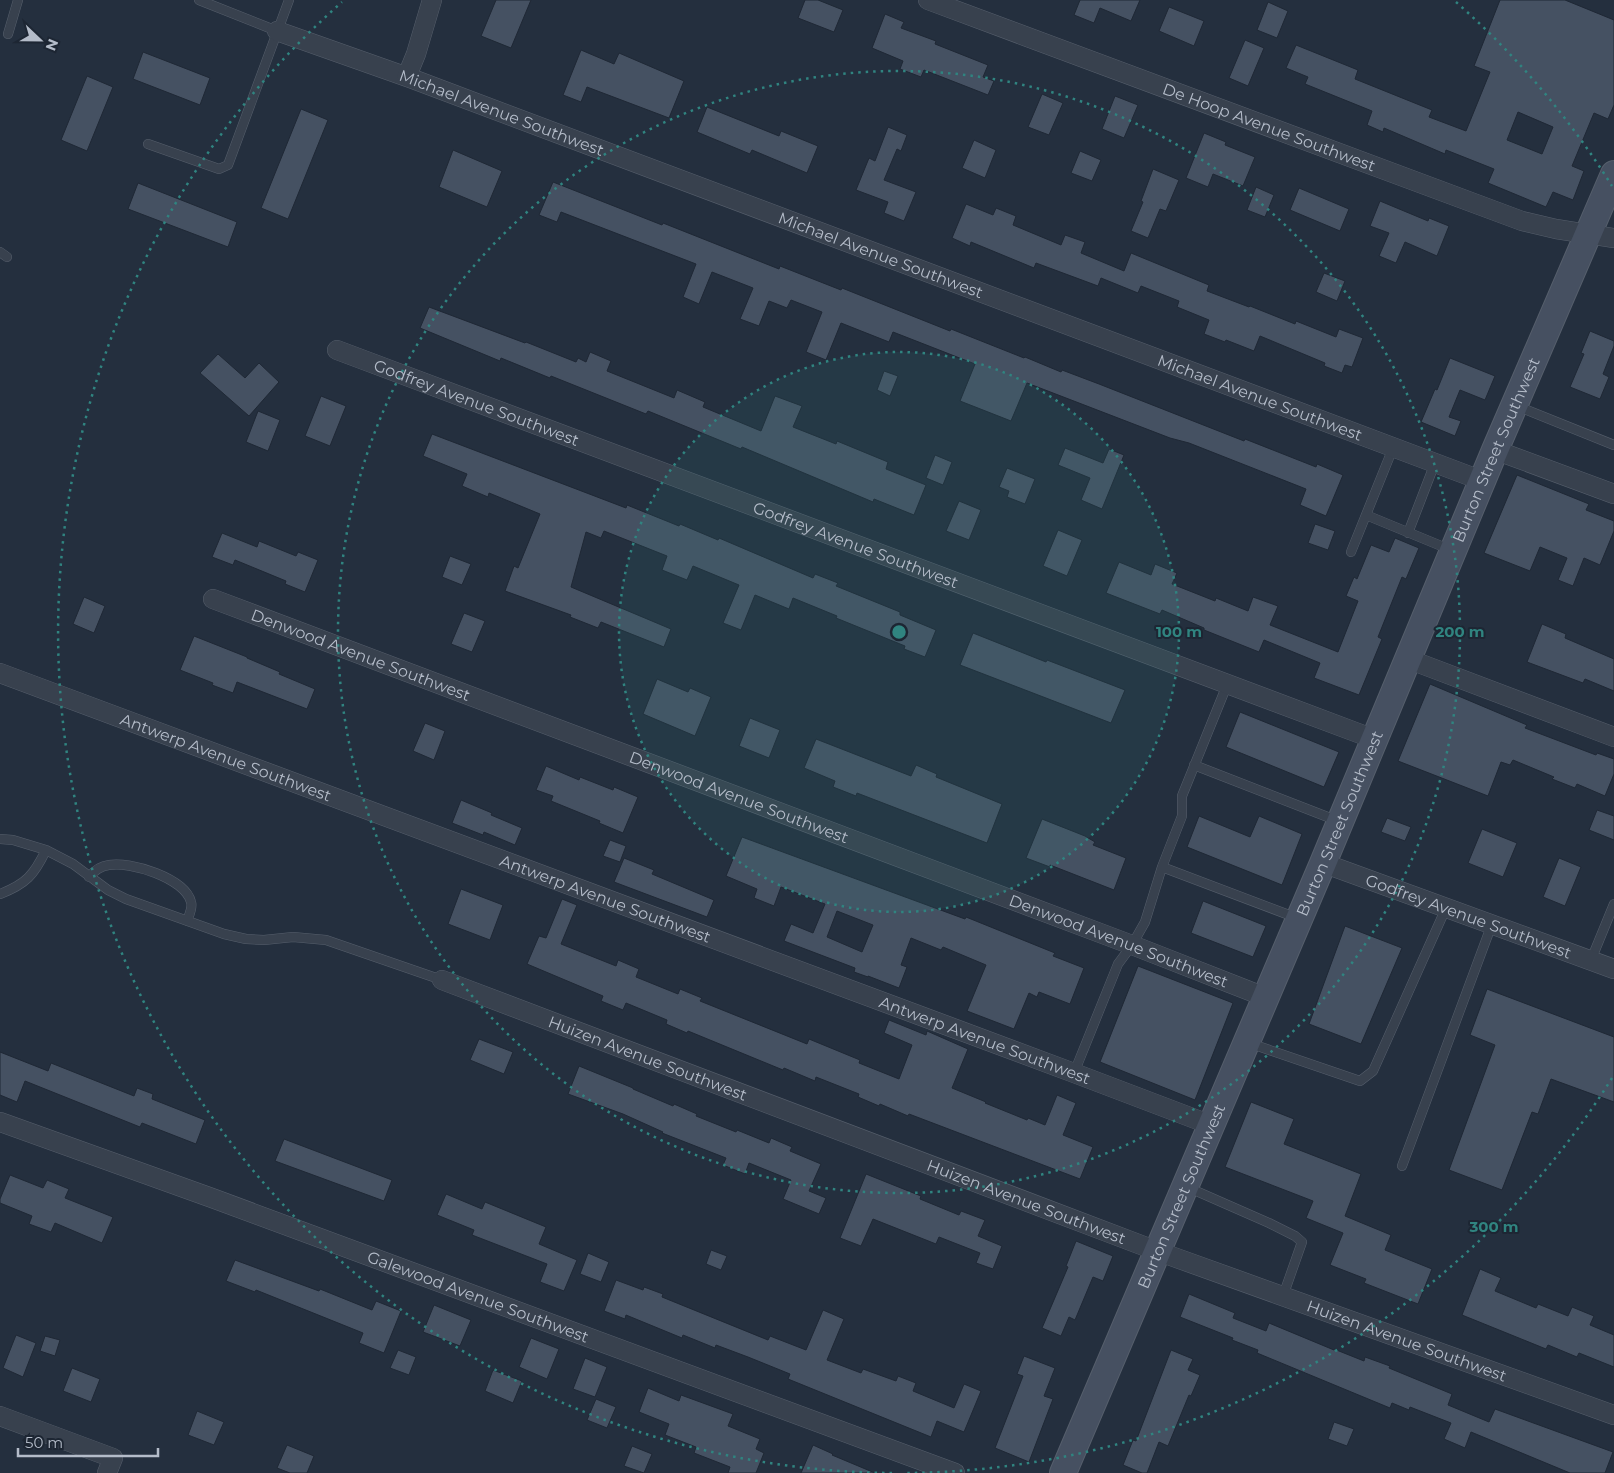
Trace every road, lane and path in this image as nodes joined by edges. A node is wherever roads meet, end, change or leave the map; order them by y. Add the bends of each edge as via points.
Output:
1 (18, 0) edge
2 (198, 0) edge
3 (289, 0) edge
4 (432, 0) edge
5 (928, 0) edge
6 (277, 31) junction
7 (8, 34) dead end
8 (407, 76) junction
9 (148, 144) dead end
10 (1614, 174) edge
11 (1588, 234) junction
12 (1614, 238) edge
13 (337, 350) dead end
14 (1514, 405) junction
15 (1614, 445) edge
16 (1393, 448) junction
17 (1495, 450) junction
18 (1435, 463) junction
19 (1483, 481) junction
20 (1614, 494) edge
21 (1366, 516) junction
22 (1408, 533) junction
23 (1454, 551) junction
24 (1351, 552) dead end
25 (213, 599) dead end
26 (1408, 659) junction
27 (0, 673) edge
28 (1226, 685) junction
29 (1614, 736) edge
30 (1374, 739) junction
31 (1194, 765) junction
32 (1340, 822) junction
33 (0, 839) edge
34 (46, 850) junction
35 (1323, 863) junction
36 (1162, 867) junction
37 (89, 877) junction
38 (0, 894) edge
39 (1614, 904) edge
40 (1446, 908) junction
41 (1299, 918) junction
42 (187, 921) junction
43 (1492, 924) junction
44 (1132, 945) junction
45 (1591, 960) junction
46 (1614, 969) edge
47 (442, 980) joint
48 (1265, 997) junction
49 (1246, 1042) junction
50 (1074, 1073) junction
51 (0, 1122) edge
52 (1211, 1125) junction
53 (1402, 1166) dead end
54 (1185, 1186) junction
55 (1157, 1251) junction
56 (1283, 1296) junction
57 (1614, 1415) edge
58 (0, 1417) edge
59 (110, 1466) edge
60 (955, 1473) edge
61 (1063, 1473) edge

1 - 7 lane
2 - 6 lane
3 - 6 lane
4 - 8 street
5 - 11 street, De Hoop Avenue Southwest via 1522,221
6 - 8 street, Michael Avenue Southwest
6 - 9 lane via 228,165 219,169
8 - 16 street, Michael Avenue Southwest
10 - 11 main road, Burton Street Southwest
11 - 12 street, De Hoop Avenue Southwest
11 - 14 main road, Burton Street Southwest
13 - 28 street, Godfrey Avenue Southwest
14 - 15 lane
14 - 17 main road, Burton Street Southwest
16 - 18 street, Michael Avenue Southwest
16 - 21 lane
17 - 19 main road, Burton Street Southwest
17 - 20 street
18 - 19 street, Michael Avenue Southwest
18 - 22 lane
19 - 23 main road, Burton Street Southwest
21 - 22 lane
21 - 24 lane
22 - 23 lane
23 - 26 main road, Burton Street Southwest
25 - 44 street, Denwood Avenue Southwest
26 - 29 street
26 - 30 main road, Burton Street Southwest
27 - 50 street, Antwerp Avenue Southwest
28 - 30 street, Godfrey Avenue Southwest
28 - 31 lane
30 - 32 main road, Burton Street Southwest
31 - 32 lane
31 - 36 lane via 1182,796 1182,816
32 - 35 main road, Burton Street Southwest
33 - 34 lane
34 - 37 lane via 73,864
34 - 38 lane via 38,867 25,882
35 - 40 street, Godfrey Avenue Southwest
35 - 41 main road, Burton Street Southwest
36 - 41 lane
36 - 44 lane via 1145,922
37 - 42 lane via 126,899
37 - 42 lane via 94,871 109,865 138,867 160,875 190,899 192,905
39 - 45 lane
40 - 43 street, Godfrey Avenue Southwest
40 - 49 lane via 1373,1071 1360,1081
41 - 48 main road, Burton Street Southwest
42 - 47 lane via 246,939 293,937 326,940
43 - 45 street, Godfrey Avenue Southwest
43 - 53 lane
44 - 48 street, Denwood Avenue Southwest
44 - 50 lane via 1118,964
45 - 46 street, Godfrey Avenue Southwest
47 - 55 street, Huizen Avenue Southwest
48 - 49 main road, Burton Street Southwest
49 - 52 main road, Burton Street Southwest
50 - 52 street, Antwerp Avenue Southwest
51 - 60 street, Galewood Avenue Southwest
52 - 54 main road, Burton Street Southwest
54 - 55 main road, Burton Street Southwest
54 - 56 lane via 1269,1223 1302,1242
55 - 56 street, Huizen Avenue Southwest
55 - 61 main road, Burton Street Southwest
56 - 57 street, Huizen Avenue Southwest
58 - 59 street

